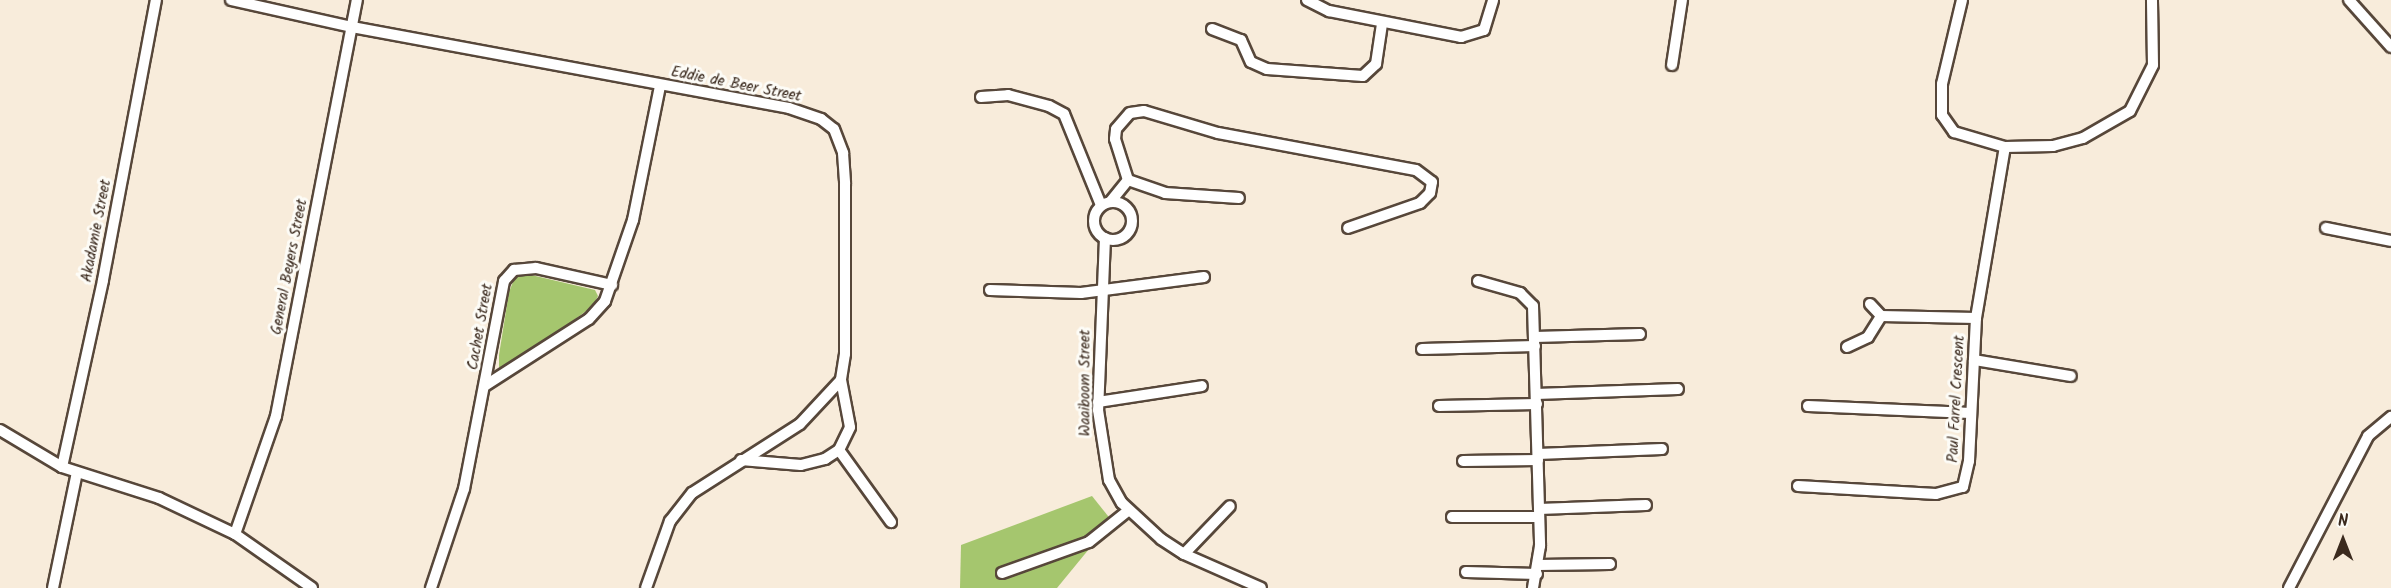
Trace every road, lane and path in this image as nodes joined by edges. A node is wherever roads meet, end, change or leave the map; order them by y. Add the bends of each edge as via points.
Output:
1 (156, 0) edge
2 (231, 0) edge
3 (357, 0) edge
4 (1307, 0) edge
5 (1493, 0) edge
6 (1682, 0) edge
7 (1962, 0) edge
8 (2152, 0) edge
9 (2349, 0) edge
10 (1382, 24) junction
11 (352, 27) junction
12 (1212, 29) dead end
13 (2391, 47) edge
14 (1672, 65) dead end
15 (660, 86) junction
16 (981, 97) dead end
17 (2005, 147) junction
18 (1128, 180) junction
19 (1239, 198) dead end
20 (1106, 203) junction
21 (1348, 228) dead end
22 (2326, 228) dead end
23 (1105, 238) junction
24 (2391, 241) edge
25 (1204, 277) dead end
26 (1478, 281) dead end
27 (612, 285) junction
28 (990, 290) dead end
29 (1102, 290) junction
30 (1870, 304) dead end
31 (1881, 316) junction
32 (1976, 318) junction
33 (1640, 334) dead end
34 (1535, 342) junction
35 (1847, 347) dead end
36 (1422, 350) dead end
37 (1974, 360) junction
38 (2071, 376) dead end
39 (840, 380) junction
40 (486, 385) junction
41 (1202, 386) dead end
42 (1678, 389) dead end
43 (1536, 399) junction
44 (1098, 402) junction
45 (1439, 405) dead end
46 (1808, 406) dead end
47 (1971, 413) junction
48 (2391, 417) edge
49 (0, 430) edge
50 (1662, 449) dead end
51 (839, 450) junction
52 (1538, 457) junction
53 (741, 460) junction
54 (1463, 461) dead end
55 (62, 467) junction
56 (77, 472) junction
57 (1798, 486) dead end
58 (1646, 505) dead end
59 (1230, 506) dead end
60 (1129, 510) junction
61 (1539, 513) junction
62 (1452, 517) dead end
63 (891, 522) dead end
64 (235, 534) junction
65 (1184, 554) junction
66 (1610, 564) dead end
67 (1538, 570) junction
68 (1466, 572) dead end
69 (1002, 573) dead end
70 (1247, 586) edge
71 (54, 588) edge
72 (312, 588) edge
73 (431, 588) edge
74 (646, 588) edge
75 (1261, 588) edge
76 (1533, 588) edge
77 (2289, 588) edge

1 - 55 street, Akadamie Street via 103,280
2 - 11 street, Eddie de Beer Street
3 - 11 street, General Beyers Street
4 - 10 street via 1329,11
5 - 10 street via 1488,24 1476,34 1443,36
6 - 14 street
7 - 17 street via 1942,84 1942,115 1954,132
8 - 17 street via 2153,65 2130,111 2083,138 2053,146
9 - 13 street
10 - 12 street via 1376,64 1363,76 1267,69 1251,62 1241,40
11 - 15 street, Eddie de Beer Street
11 - 64 street, General Beyers Street via 276,416
15 - 27 street, Cachet Street via 633,220
15 - 39 street, Eddie de Beer Street via 789,108 821,119 834,129 843,153 845,184 845,354
16 - 20 street via 1008,95 1064,114
17 - 32 street, Paul Farrel Crescent
18 - 19 street via 1165,193
18 - 20 street
18 - 21 street via 1116,129 1130,113 1144,111 1218,133 1416,170 1432,182 1430,193 1420,202
20 - 23 street, Waaiboom Street via 1093,219 1098,234
20 - 23 street via 1127,207 1132,221 1120,239
22 - 24 street
23 - 29 street, Waaiboom Street
25 - 29 street
26 - 34 street via 1528,298 1533,306
27 - 40 street, Cachet Street via 602,306 589,319
27 - 40 street, Cachet Street via 536,268 520,268 508,274 498,301
28 - 29 street
29 - 44 street, Waaiboom Street
30 - 31 street
31 - 32 street
31 - 35 street via 1868,337
32 - 37 street, Paul Farrel Crescent
33 - 34 street
34 - 36 street
34 - 43 street
37 - 38 street
37 - 47 street, Paul Farrel Crescent
39 - 51 street via 850,427
39 - 53 street via 800,424
40 - 73 street, Cachet Street via 464,489
41 - 44 street
42 - 43 street
43 - 45 street
43 - 52 street
44 - 60 street, Waaiboom Street via 1101,451 1108,480
46 - 47 street
47 - 57 street, Paul Farrel Crescent via 1967,478 1956,491 1936,494
48 - 77 street via 2368,436
49 - 55 street
50 - 52 street
51 - 53 street via 801,465
51 - 63 street
52 - 54 street
52 - 61 street
53 - 74 street via 711,478 679,509
55 - 56 street
56 - 64 street via 159,498
56 - 71 street
58 - 61 street
59 - 65 street
60 - 65 street, Waaiboom Street
60 - 69 street via 1089,542
61 - 62 street
61 - 67 street
64 - 72 street
65 - 70 street, Waaiboom Street
66 - 67 street
67 - 68 street
67 - 76 street
70 - 75 street, Waaiboom Street

